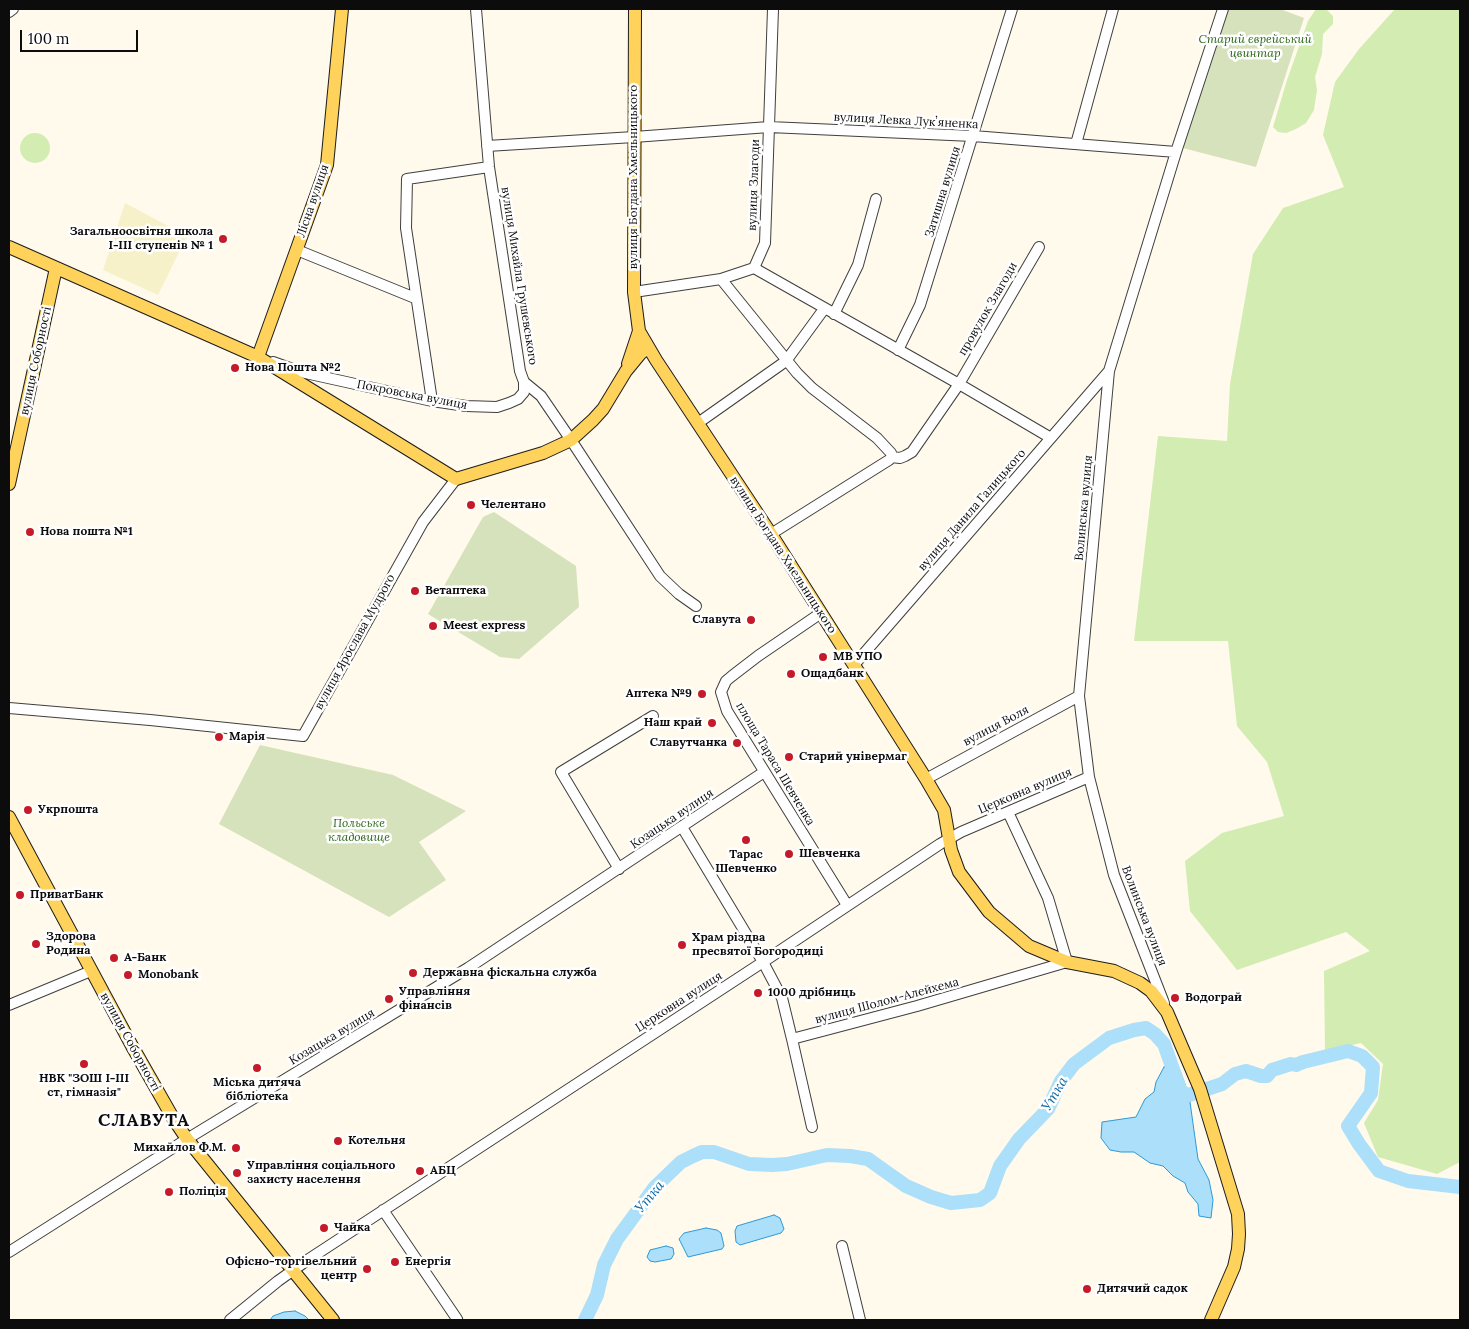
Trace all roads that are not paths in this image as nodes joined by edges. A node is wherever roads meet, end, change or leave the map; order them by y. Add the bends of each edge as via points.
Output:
1 (13, 9) edge
2 (342, 9) edge
3 (476, 9) edge
4 (635, 9) edge
5 (772, 9) edge
6 (1012, 9) edge
7 (1113, 9) edge
8 (1223, 9) edge
9 (9, 12) edge
10 (769, 127) junction
11 (973, 136) junction
12 (634, 138) junction
13 (1076, 144) junction
14 (487, 146) junction
15 (1176, 152) junction
16 (489, 167) junction
17 (876, 199) dead end
18 (9, 247) edge
19 (1039, 247) dead end
20 (297, 250) junction
21 (56, 268) junction
22 (754, 268) junction
23 (720, 279) junction
24 (634, 292) junction
25 (416, 298) junction
26 (829, 311) junction
27 (639, 331) junction
28 (648, 347) junction
29 (898, 350) junction
30 (258, 357) junction
31 (656, 360) junction
32 (786, 361) junction
33 (626, 371) junction
34 (1109, 371) junction
35 (524, 382) junction
36 (959, 384) junction
37 (432, 401) junction
38 (698, 423) junction
39 (1051, 438) junction
40 (572, 440) junction
41 (892, 456) junction
42 (456, 479) junction
43 (9, 484) edge
44 (771, 534) junction
45 (696, 606) dead end
46 (821, 613) junction
47 (854, 665) junction
48 (1079, 696) junction
49 (9, 708) edge
50 (653, 716) dead end
51 (764, 772) junction
52 (1089, 777) junction
53 (926, 779) junction
54 (1008, 812) junction
55 (9, 817) edge
56 (682, 827) junction
57 (949, 839) junction
58 (619, 869) junction
59 (847, 905) junction
60 (764, 962) junction
61 (1068, 962) junction
62 (91, 971) junction
63 (9, 1005) edge
64 (1167, 1012) junction
65 (792, 1039) junction
66 (812, 1127) dead end
67 (187, 1139) junction
68 (383, 1210) junction
69 (842, 1246) dead end
70 (9, 1252) edge
71 (293, 1270) junction
72 (230, 1320) edge
73 (334, 1320) edge
74 (456, 1320) edge
75 (860, 1320) edge
76 (1211, 1320) edge

1 - 9 street
2 - 20 main road, Лісна вулиця via 327,165
3 - 14 street, вулиця Михайла Грушевського
4 - 12 main road, вулиця Богдана Хмельницького
5 - 10 street, вулиця Злагоди
6 - 11 street, Затишна вулиця
7 - 13 street
8 - 15 street, Волинська вулиця
10 - 11 street, вулиця Левка Лукʼяненка
10 - 12 street, вулиця Левка Лукʼяненка
10 - 22 street, вулиця Злагоди via 765,243
11 - 13 street, вулиця Левка Лукʼяненка
11 - 29 street, Затишна вулиця via 920,305
12 - 14 street, вулиця Левка Лукʼяненка
12 - 24 main road, вулиця Богдана Хмельницького
13 - 15 street, вулиця Левка Лукʼяненка
14 - 16 street, вулиця Михайла Грушевського
15 - 34 street, Волинська вулиця
16 - 25 street via 408,179 406,228
16 - 35 street, вулиця Михайла Грушевського
17 - 26 street via 858,264
18 - 21 main road, Покровська вулиця
19 - 36 street, провулок Злагоди
20 - 25 street
20 - 30 main road, Лісна вулиця
21 - 30 main road, Покровська вулиця
21 - 43 main road, вулиця Соборності
22 - 23 street
22 - 26 street
23 - 24 street
23 - 32 street
24 - 27 main road, вулиця Богдана Хмельницького
25 - 37 street
26 - 29 street
26 - 32 street
27 - 28 main road, вулиця Богдана Хмельницького
27 - 33 main road
28 - 31 main road, вулиця Богдана Хмельницького
28 - 33 main road
29 - 36 street
30 - 37 street, Покровська вулиця via 301,372
30 - 42 main road, Покровська вулиця
31 - 33 main road via 641,361
31 - 38 main road, вулиця Богдана Хмельницького
32 - 38 street
32 - 41 street via 812,388 877,438
33 - 40 main road via 593,420
34 - 39 street, вулиця Данила Галицького
34 - 48 street, Волинська вулиця
35 - 37 street, Покровська вулиця via 524,392 518,399 497,407
35 - 40 street, вулиця Михайла Грушевського via 541,396
36 - 39 street
36 - 41 street, провулок Злагоди via 912,452 900,458
38 - 44 main road, вулиця Богдана Хмельницького
39 - 47 street, вулиця Данила Галицького
40 - 42 main road via 543,454
40 - 45 street, вулиця Михайла Грушевського via 660,576
41 - 44 street
42 - 49 street, вулиця Ярослава Мудрого via 423,522 303,736
44 - 46 main road, вулиця Богдана Хмельницького
46 - 47 main road, вулиця Богдана Хмельницького
46 - 51 street, площа Тараса Шевченка via 758,656 723,686 722,697 727,711
47 - 53 main road, вулиця Богдана Хмельницького
48 - 52 street, Волинська вулиця
48 - 53 street, вулиця Воля
50 - 58 street via 561,772
51 - 56 street, Козацька вулиця
51 - 59 street, площа Тараса Шевченка
52 - 54 street, Церковна вулиця
52 - 64 street, Волинська вулиця via 1114,875
53 - 57 main road, вулиця Богдана Хмельницького via 944,810
54 - 57 street, Церковна вулиця
54 - 61 street via 1048,898
55 - 62 main road, вулиця Соборності
56 - 58 street, Козацька вулиця
56 - 60 street
57 - 59 street, Церковна вулиця
57 - 61 main road, вулиця Богдана Хмельницького via 959,872 989,912 1029,946
58 - 67 street, Козацька вулиця via 468,968
59 - 60 street, Церковна вулиця
60 - 65 street via 782,998
60 - 68 street, Церковна вулиця
61 - 64 main road, вулиця Богдана Хмельницького via 1132,978 1151,991
61 - 65 street, вулиця Шолом-Алейхема
62 - 63 street
62 - 67 main road, вулиця Соборності
64 - 76 main road, вулиця Богдана Хмельницького via 1197,1081 1238,1214 1239,1234 1234,1267
65 - 66 street
67 - 70 street, Козацька вулиця
67 - 71 main road, вулиця Соборності
68 - 71 street, Церковна вулиця
68 - 74 street
69 - 75 street
71 - 72 street, Церковна вулиця
71 - 73 main road, вулиця Соборності

